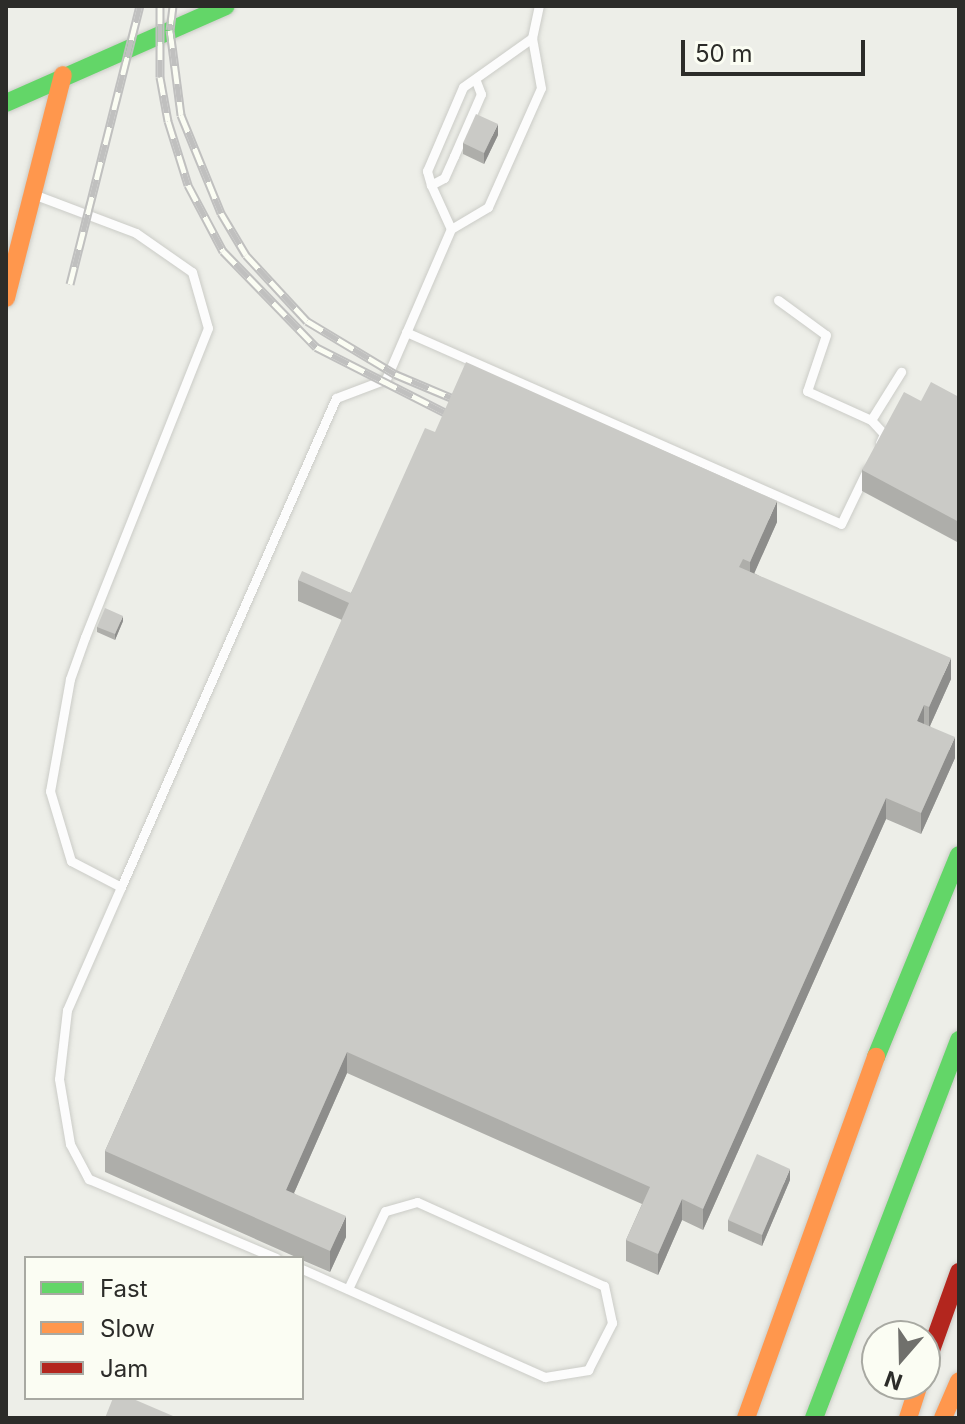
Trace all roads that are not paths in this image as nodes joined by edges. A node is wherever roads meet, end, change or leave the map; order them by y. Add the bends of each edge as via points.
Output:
1 (226, 6) edge
2 (539, 6) edge
3 (532, 38) junction
4 (63, 75) junction
5 (476, 81) junction
6 (6, 103) edge
7 (431, 185) junction
8 (33, 194) junction
9 (451, 229) junction
10 (6, 298) edge
11 (778, 300) dead end
12 (406, 332) junction
13 (901, 372) dead end
14 (871, 420) junction
15 (959, 855) edge
16 (121, 887) junction
17 (959, 1040) edge
18 (271, 1256) edge
19 (304, 1270) edge
20 (959, 1272) edge
21 (348, 1289) junction
22 (941, 1322) edge
23 (959, 1381) edge
24 (746, 1418) edge
25 (814, 1418) edge
26 (943, 1418) edge

1 - 4 main road
2 - 3 lane
3 - 5 lane
3 - 9 lane via 541,88 488,207
4 - 6 main road
4 - 8 main road
5 - 7 lane via 463,87 427,171
5 - 7 lane via 481,94 444,178
7 - 9 lane
8 - 10 main road
8 - 16 lane via 136,233 192,272 208,328 70,679 50,791 71,861
9 - 12 lane
11 - 14 lane via 826,335 807,391
12 - 14 lane via 841,524 884,434
12 - 16 lane via 386,379 336,398
13 - 14 lane
15 - 24 main road via 851,1118
16 - 18 lane via 67,1010 59,1079 70,1144 89,1179
17 - 25 main road
19 - 21 lane
20 - 22 main road
21 - 21 lane via 545,1377 588,1370 612,1323 604,1286 417,1202 385,1211
23 - 26 main road

